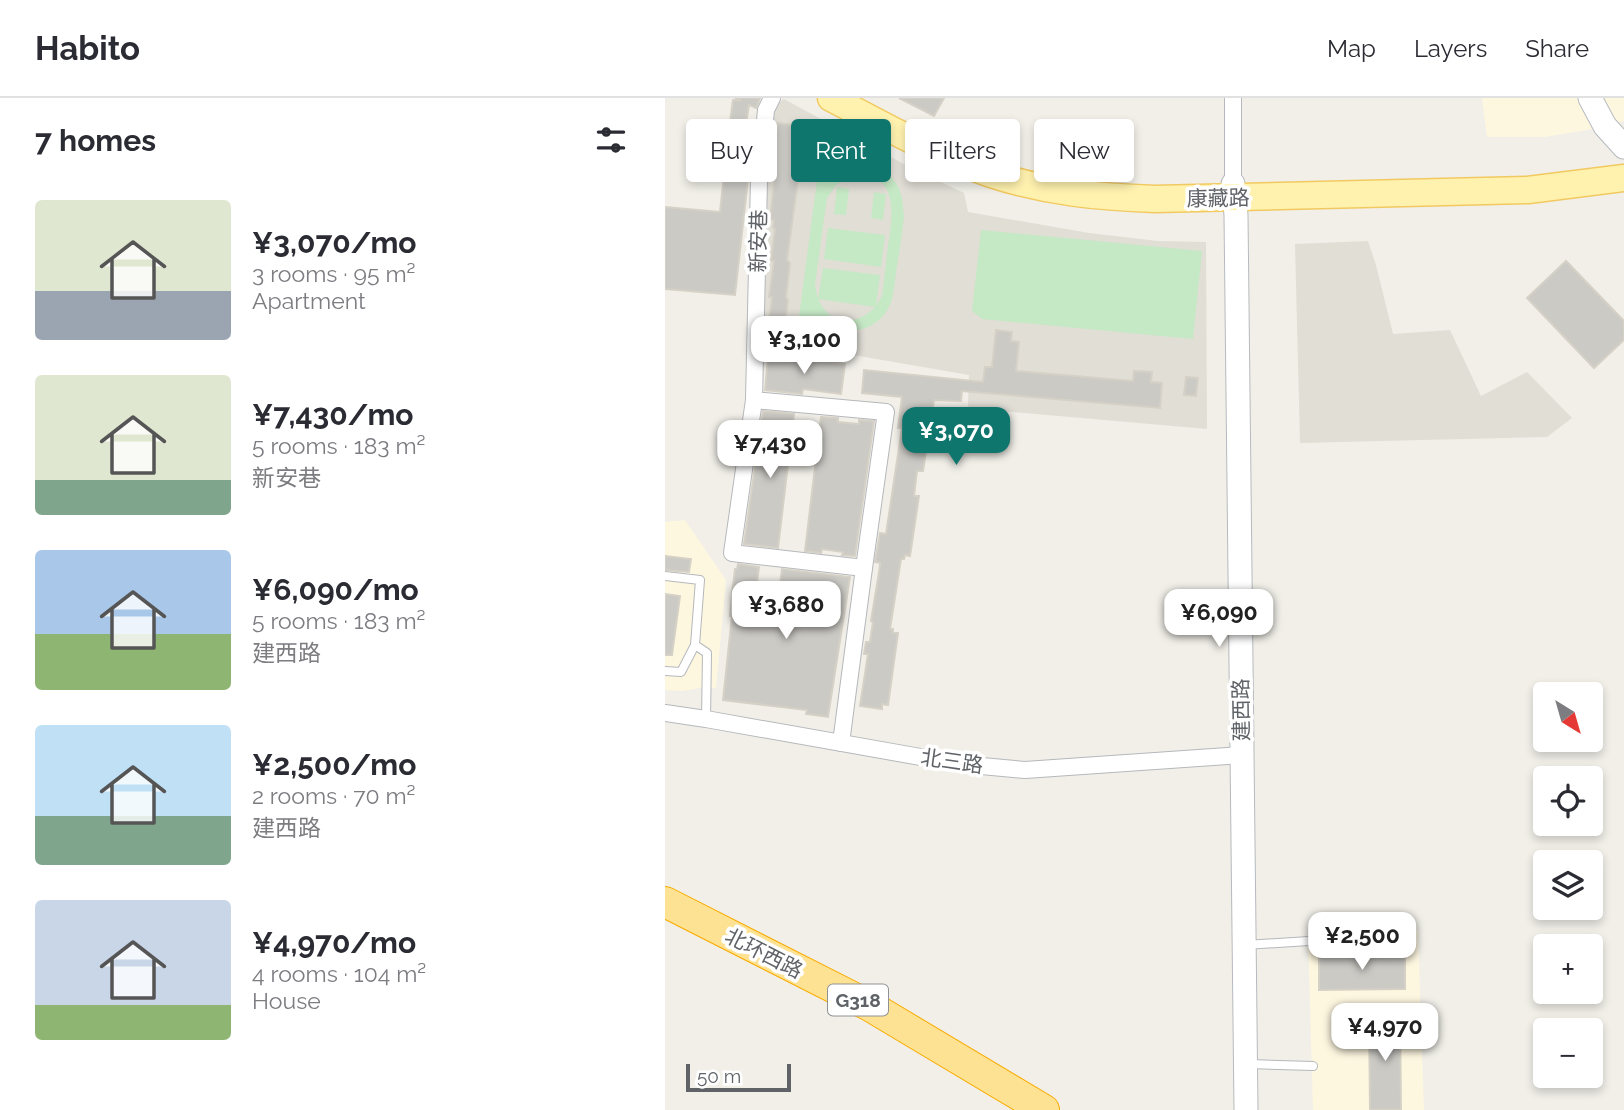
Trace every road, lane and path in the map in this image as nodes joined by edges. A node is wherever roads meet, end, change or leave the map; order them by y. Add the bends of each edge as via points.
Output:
1 (772, 98) edge
2 (831, 98) edge
3 (861, 98) edge
4 (1233, 98) edge
5 (1590, 98) edge
6 (1624, 147) edge
7 (1624, 164) edge
8 (1624, 178) edge
9 (1233, 191) junction
10 (754, 400) junction
11 (864, 568) junction
12 (665, 576) edge
13 (695, 645) junction
14 (665, 671) edge
15 (665, 713) edge
16 (706, 719) junction
17 (841, 743) junction
18 (1242, 755) junction
19 (665, 902) edge
20 (665, 922) edge
21 (1309, 941) dead end
22 (1244, 945) junction
23 (1246, 1064) junction
24 (1313, 1066) dead end
25 (1012, 1110) edge
26 (1044, 1110) edge
27 (1246, 1110) edge

1 - 10 street, 新安巷 via 766,110 759,180
2 - 9 main road, 康藏路 via 933,150 991,174 1049,190 1155,199
3 - 9 main road, 康藏路 via 936,137 1047,172 1100,182
4 - 9 street
5 - 6 street via 1605,126
7 - 9 main road, 康藏路 via 1540,176
8 - 9 main road, 康藏路 via 1528,190
9 - 18 street, 建西路
10 - 11 street, 新安巷 via 732,553
10 - 11 street via 886,412
11 - 17 street
12 - 13 lane via 700,580
13 - 14 lane via 681,672
13 - 16 lane via 706,653
15 - 16 street, 北三路
16 - 17 street, 北三路
17 - 18 street, 北三路 via 960,764 1025,770
18 - 22 street, 建西路
19 - 26 highway, 北环西路 / G318 via 870,1006
20 - 25 highway, 北环西路 / G318 via 867,1019
21 - 22 lane
22 - 23 street, 建西路
23 - 24 lane
23 - 27 street, 建西路

